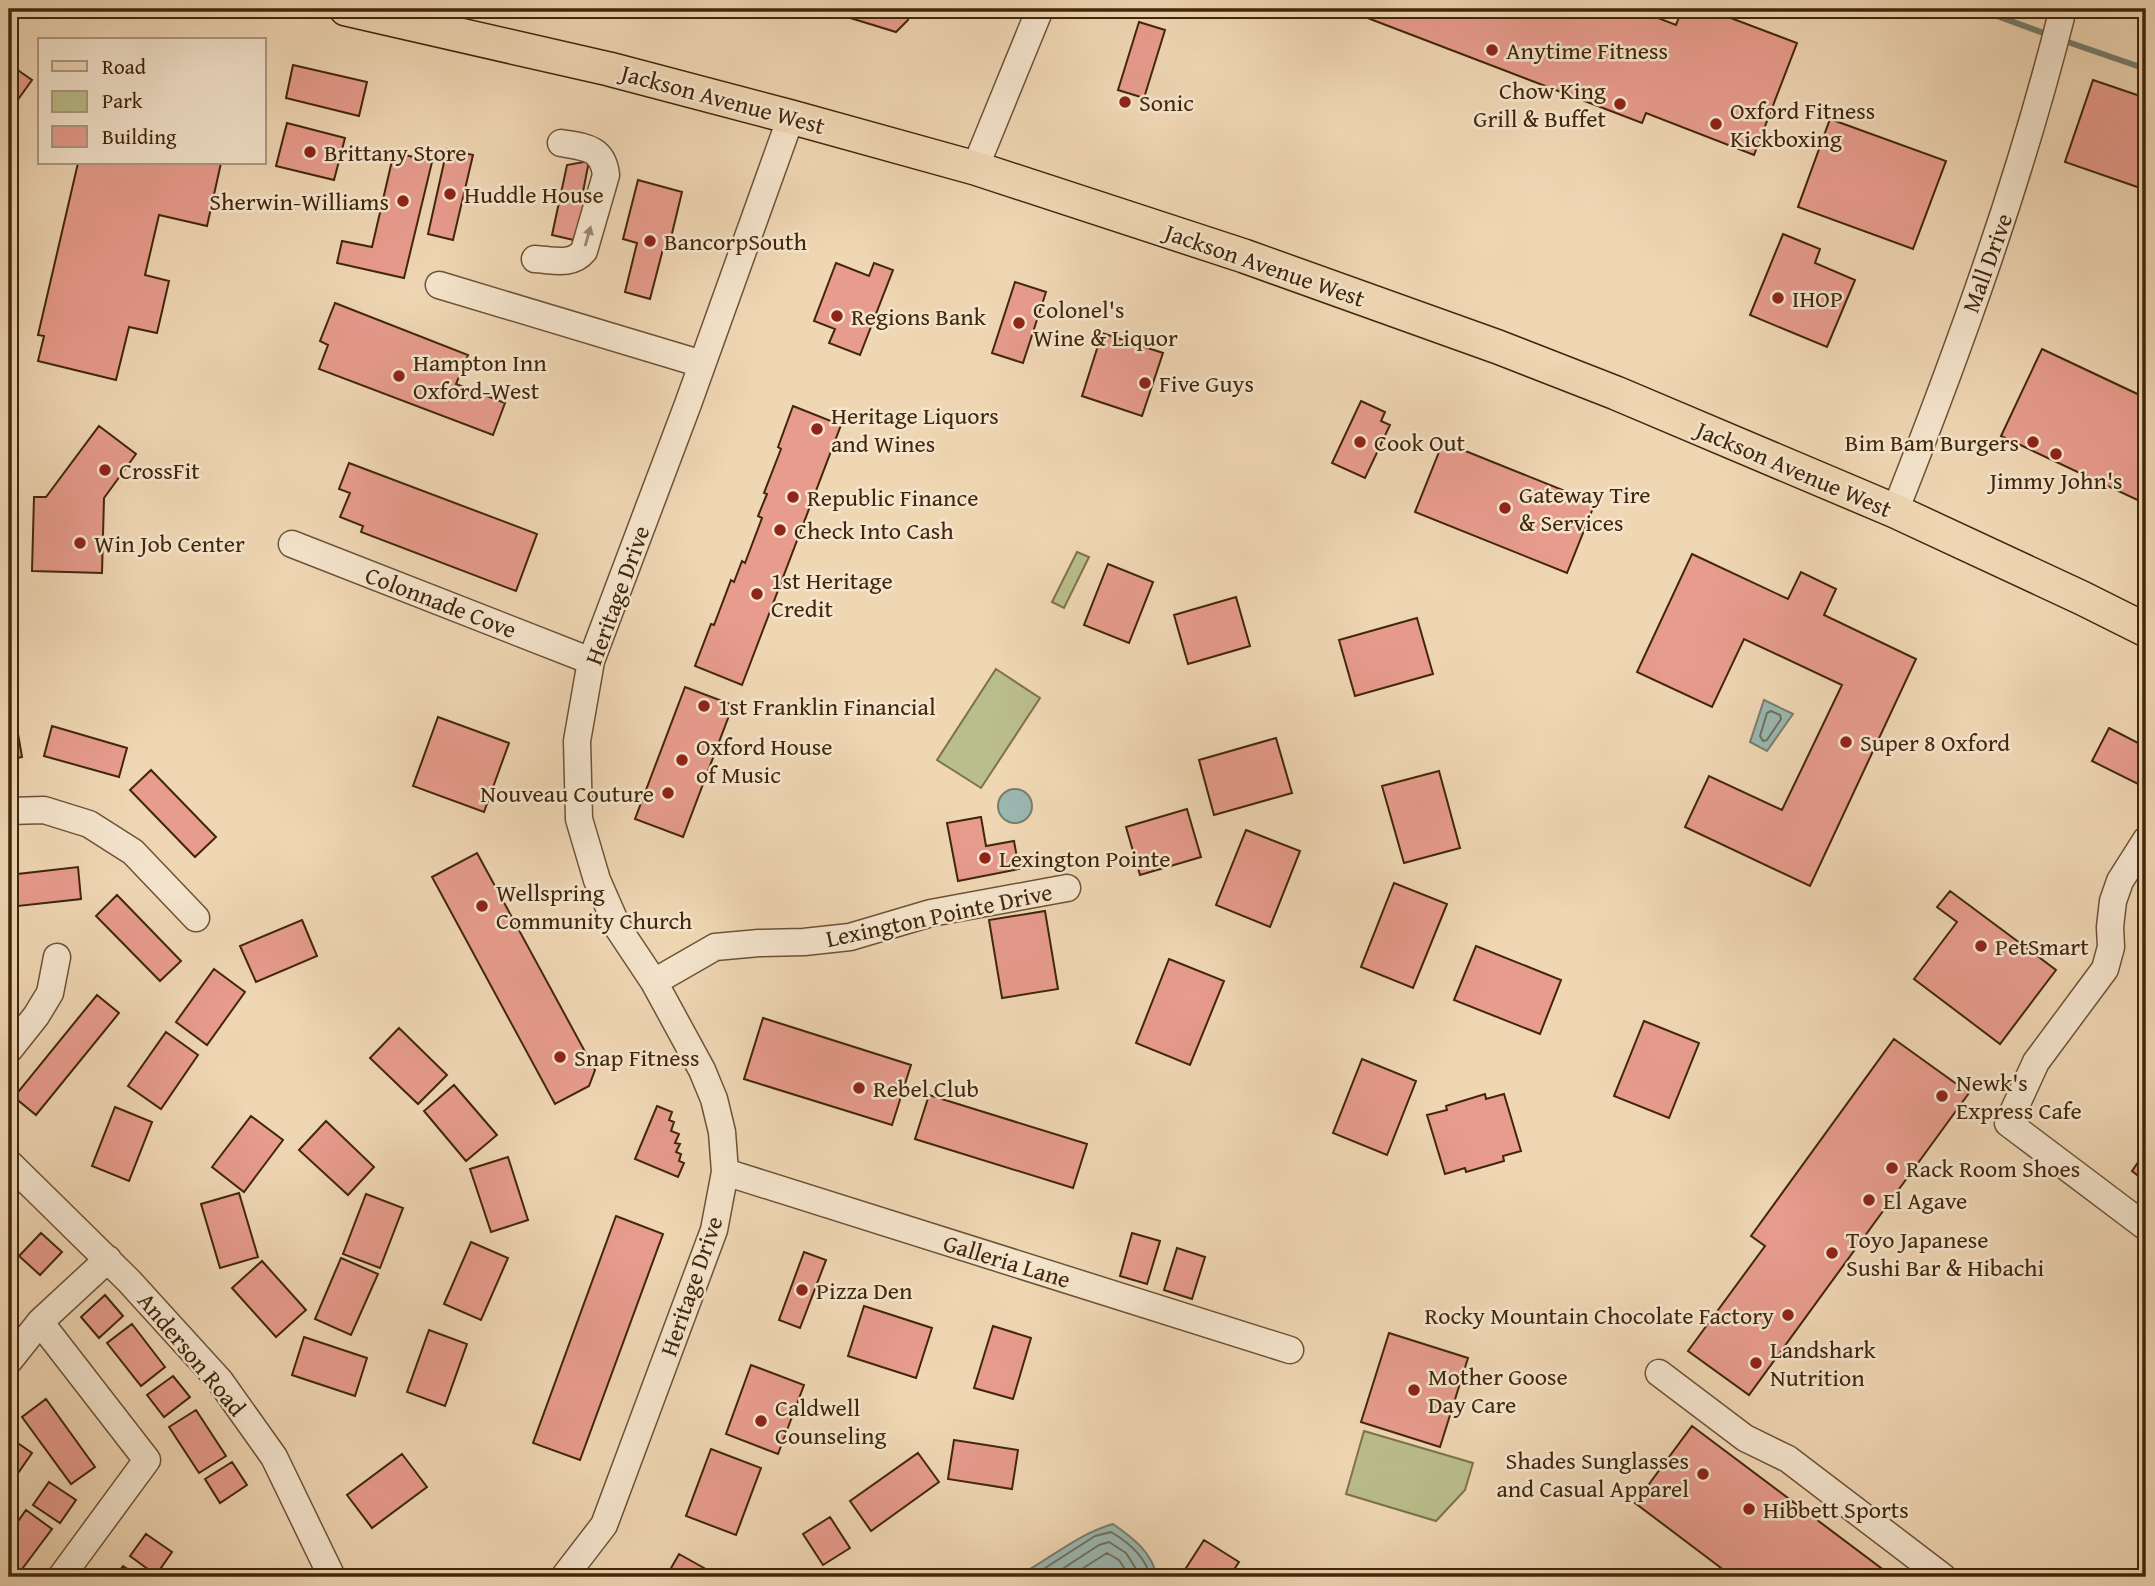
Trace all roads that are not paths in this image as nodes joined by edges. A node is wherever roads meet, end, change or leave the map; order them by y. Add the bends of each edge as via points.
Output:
1 (346, 9) edge
2 (1040, 9) edge
3 (2062, 13) edge
4 (791, 117) junction
5 (561, 143) dead end
6 (975, 168) junction
7 (535, 259) dead end
8 (439, 285) dead end
9 (702, 365) junction
10 (1895, 511) junction
11 (292, 544) dead end
12 (2146, 630) edge
13 (591, 661) junction
14 (9, 811) edge
15 (2146, 840) edge
16 (1067, 888) dead end
17 (196, 919) dead end
18 (57, 957) dead end
19 (654, 982) junction
20 (9, 1050) edge
21 (9, 1163) edge
22 (725, 1171) junction
23 (2146, 1227) edge
24 (108, 1259) junction
25 (40, 1322) junction
26 (1290, 1350) dead end
27 (9, 1360) edge
28 (1659, 1373) dead end
29 (61, 1577) edge
30 (332, 1577) edge
31 (564, 1577) edge
32 (1943, 1577) edge

1 - 4 main road, Jackson Avenue West via 609,69
2 - 6 street
3 - 10 street, Mall Drive via 2003,220
4 - 6 main road, Jackson Avenue West
4 - 9 street, Heritage Drive
7 -> 5 street via 578,259 606,174 598,153
6 - 10 main road, Jackson Avenue West via 1244,256 1498,347
8 - 9 street
9 - 13 street, Heritage Drive
10 - 12 main road, Jackson Avenue West
11 - 13 street, Colonnade Cove
13 - 19 street, Heritage Drive via 578,741 579,819 618,928
14 - 17 street via 44,810 89,824 133,852
15 - 23 street via 2113,901 2105,970 2036,1062 2008,1124
16 - 19 street, Lexington Pointe Drive via 931,913 850,937 715,947
18 - 20 street via 50,993
19 - 22 street, Heritage Drive via 714,1099
21 - 24 street, Anderson Road
22 - 26 street, Galleria Lane
22 - 31 street, Heritage Drive via 714,1230 604,1525
24 - 25 street
24 - 30 street, Anderson Road via 220,1381 267,1446
25 - 27 street
25 - 29 street via 147,1460
28 - 32 street via 1745,1438 1788,1459

